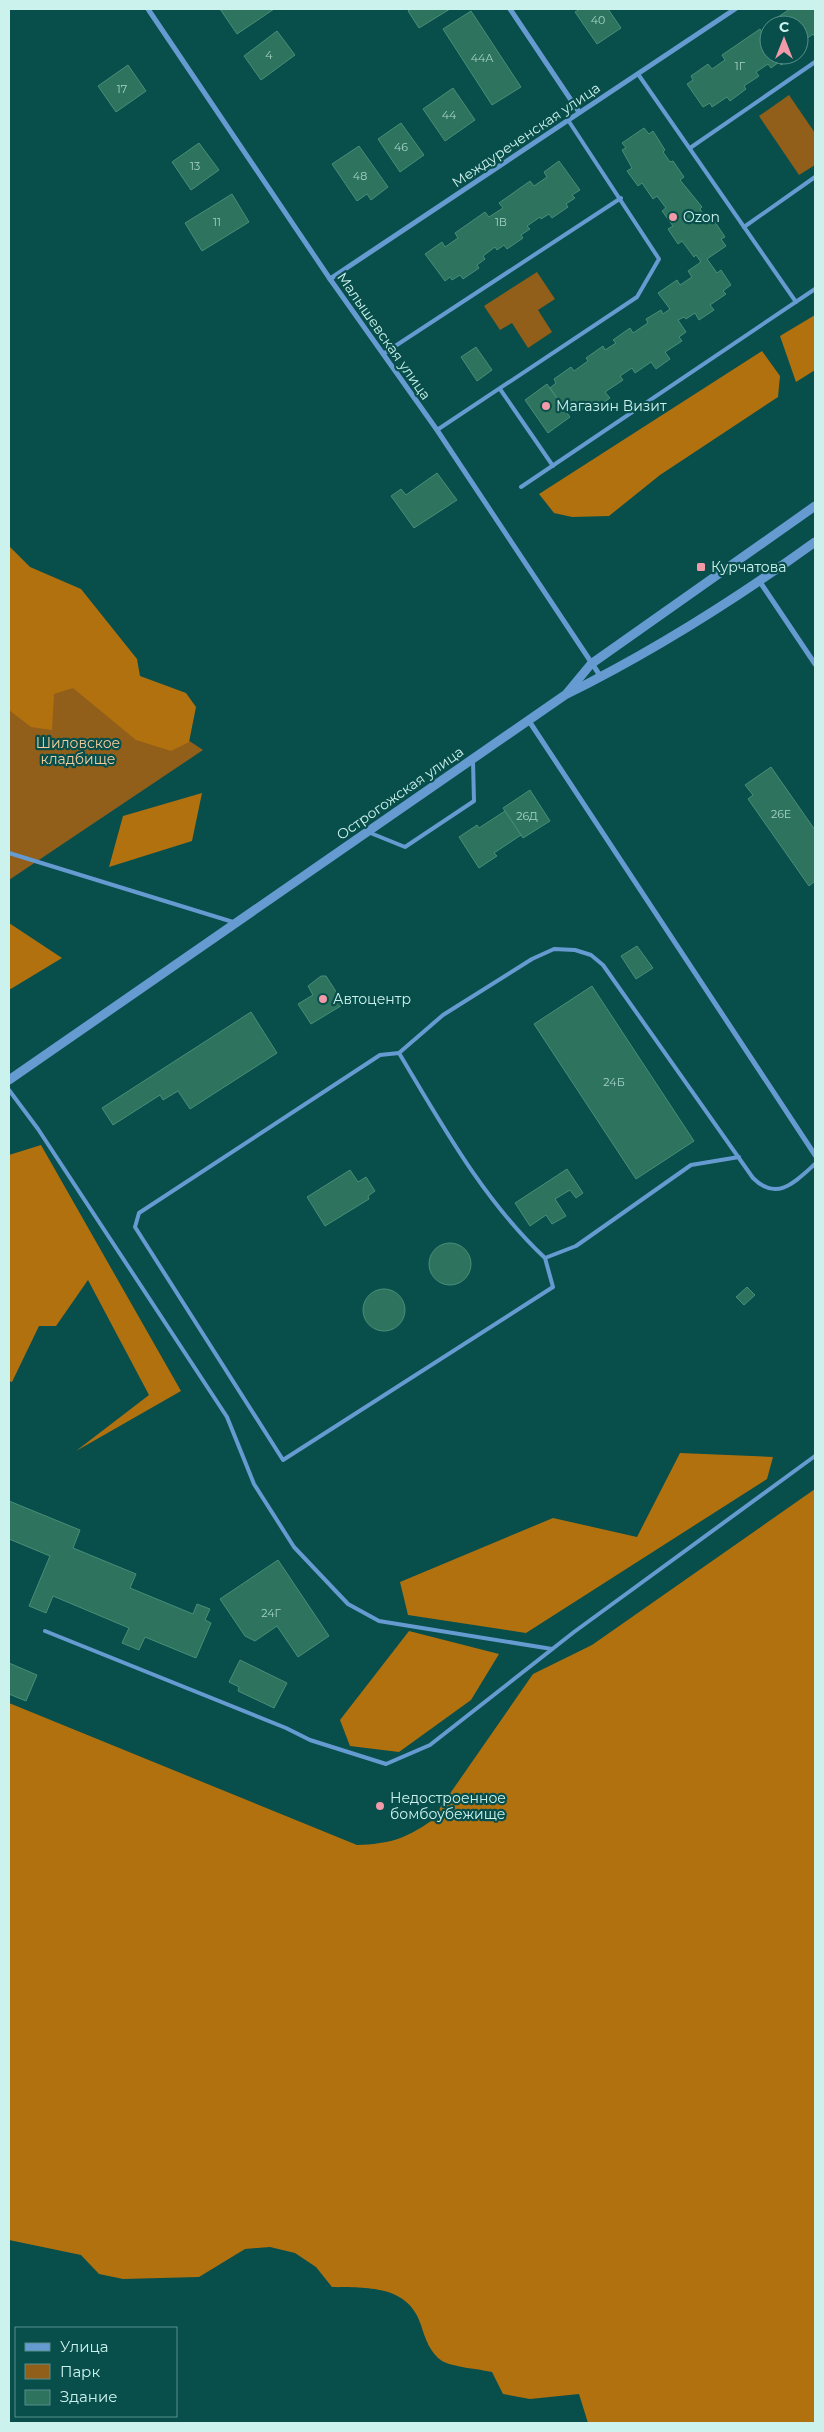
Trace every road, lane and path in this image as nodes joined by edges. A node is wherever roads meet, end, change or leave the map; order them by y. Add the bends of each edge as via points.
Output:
1 (148, 9) edge
2 (510, 9) edge
3 (735, 9) edge
4 (815, 62) edge
5 (638, 74) junction
6 (579, 112) junction
7 (568, 120) junction
8 (690, 148) junction
9 (815, 177) edge
10 (621, 198) junction
11 (744, 227) junction
12 (330, 279) junction
13 (815, 289) edge
14 (796, 302) junction
15 (383, 354) junction
16 (500, 389) junction
17 (438, 430) junction
18 (553, 466) junction
19 (522, 487) dead end
20 (815, 506) edge
21 (815, 542) edge
22 (760, 582) junction
23 (591, 664) junction
24 (815, 664) edge
25 (601, 677) junction
26 (565, 695) junction
27 (529, 721) junction
28 (473, 759) junction
29 (368, 832) junction
30 (9, 853) edge
31 (236, 923) junction
32 (399, 1053) junction
33 (9, 1080) edge
34 (9, 1090) edge
35 (815, 1155) edge
36 (739, 1157) junction
37 (815, 1164) edge
38 (545, 1258) junction
39 (815, 1456) edge
40 (45, 1631) dead end
41 (552, 1649) junction

1 - 12 street, Малышевская улица
2 - 6 street
3 - 5 street, Междуреченская улица
4 - 8 lane
5 - 6 street, Междуреченская улица
5 - 8 lane
6 - 7 street, Междуреченская улица
7 - 10 lane
7 - 12 street, Междуреченская улица
8 - 11 lane
9 - 11 lane
10 - 15 lane
10 - 16 lane via 659,259 637,297
11 - 14 lane
12 - 15 street, Малышевская улица
13 - 14 lane
14 - 18 lane
15 - 17 street, Малышевская улица
16 - 17 lane
16 - 18 lane
17 - 23 street, Малышевская улица
18 - 19 lane
20 - 23 street
21 - 22 street, Острогожская улица
22 - 24 street
22 - 25 street, Острогожская улица
23 - 25 street, Малышевская улица
23 - 26 street
25 - 26 street, Острогожская улица
26 - 27 street, Острогожская улица
27 - 28 street, Острогожская улица
27 - 35 street
28 - 29 street, Острогожская улица
28 - 29 lane via 474,801 405,847
29 - 31 street, Острогожская улица
30 - 31 lane
31 - 33 street, Острогожская улица
32 - 36 lane via 443,1015 532,959 554,949 575,950 591,955 603,965
32 - 38 lane via 458,1151 516,1231
32 - 38 lane via 380,1055 148,1207 139,1213 135,1227 284,1460 553,1287
34 - 41 lane via 227,1417 254,1484 294,1547 348,1604 378,1621
36 - 37 lane via 762,1187 774,1191 796,1182
36 - 38 lane via 691,1165 576,1246
39 - 41 lane
40 - 41 lane via 310,1740 386,1764 430,1745

